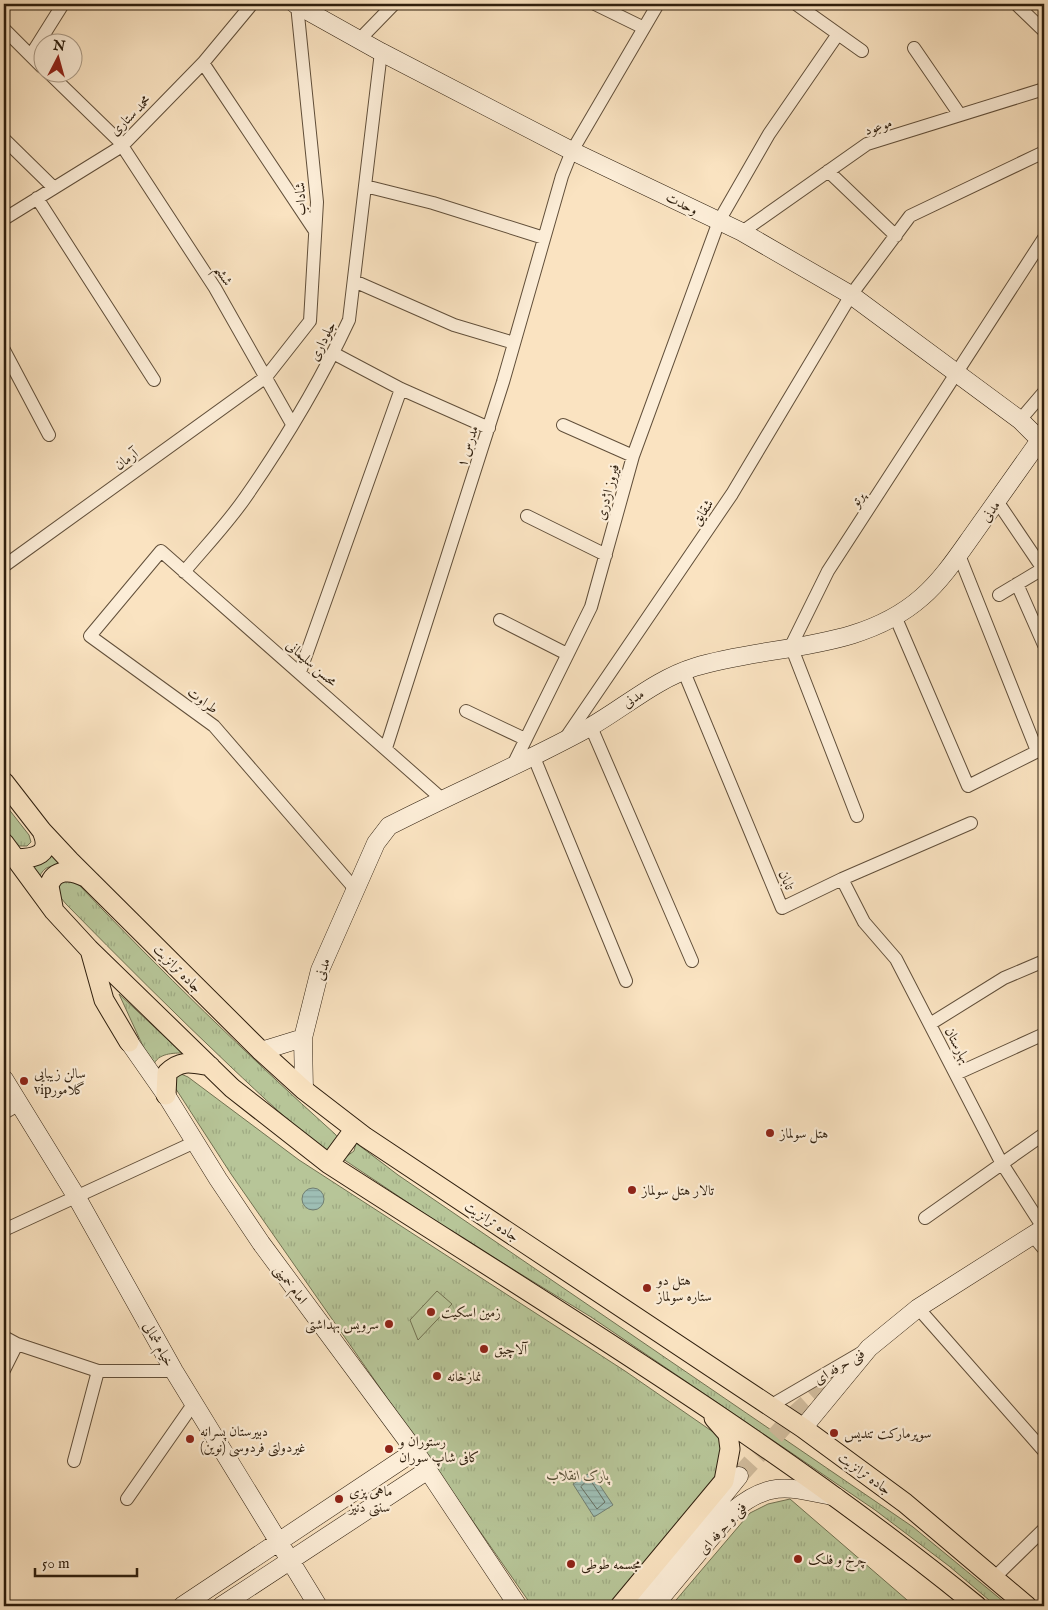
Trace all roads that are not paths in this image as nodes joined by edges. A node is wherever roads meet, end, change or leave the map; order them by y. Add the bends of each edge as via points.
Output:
1 (63, 4) edge
2 (252, 4) edge
3 (296, 4) edge
4 (394, 4) edge
5 (595, 4) edge
6 (658, 4) edge
7 (796, 4) edge
8 (1016, 4) edge
9 (644, 28) junction
10 (4, 29) edge
11 (1044, 31) edge
12 (838, 34) junction
13 (359, 40) junction
14 (914, 48) dead end
15 (862, 50) dead end
16 (381, 52) junction
17 (31, 55) joint
18 (203, 63) junction
19 (58, 82) edge
20 (1044, 89) edge
21 (960, 115) junction
22 (4, 139) edge
23 (122, 146) junction
24 (572, 151) junction
25 (1044, 152) edge
26 (828, 171) junction
27 (365, 186) junction
28 (54, 188) junction
29 (37, 198) junction
30 (4, 218) edge
31 (719, 221) junction
32 (315, 231) junction
33 (742, 232) junction
34 (896, 236) junction
35 (544, 238) junction
36 (1044, 238) edge
37 (354, 281) junction
38 (851, 295) junction
39 (514, 343) junction
40 (4, 350) edge
41 (333, 353) junction
42 (958, 373) junction
43 (266, 377) junction
44 (154, 380) dead end
45 (401, 389) junction
46 (1044, 392) edge
47 (1020, 420) junction
48 (292, 424) junction
49 (563, 425) dead end
50 (489, 428) junction
51 (49, 435) dead end
52 (1042, 442) edge
53 (633, 456) junction
54 (997, 501) junction
55 (527, 516) dead end
56 (161, 551) joint
57 (958, 554) junction
58 (606, 555) junction
59 (4, 566) edge
60 (1043, 568) edge
61 (184, 572) junction
62 (1017, 584) junction
63 (999, 595) dead end
64 (895, 616) junction
65 (500, 620) dead end
66 (1044, 645) edge
67 (791, 646) junction
68 (568, 654) junction
69 (300, 672) junction
70 (684, 672) junction
71 (466, 711) dead end
72 (590, 727) junction
73 (525, 739) junction
74 (565, 739) junction
75 (386, 748) junction
76 (1041, 750) edge
77 (532, 755) junction
78 (513, 765) junction
79 (4, 782) edge
80 (442, 799) junction
81 (857, 816) dead end
82 (971, 823) dead end
83 (42, 831) junction
84 (4, 843) edge
85 (16, 859) junction
86 (86, 876) junction
87 (842, 879) junction
88 (355, 889) junction
89 (54, 911) junction
90 (89, 949) junction
91 (692, 961) dead end
92 (1044, 961) edge
93 (626, 981) dead end
94 (930, 1024) junction
95 (1044, 1034) edge
96 (303, 1038) junction
97 (129, 1042) joint
98 (261, 1051) junction
99 (210, 1066) junction
100 (956, 1074) junction
101 (4, 1079) edge
102 (304, 1090) junction
103 (166, 1095) junction
104 (20, 1104) junction
105 (4, 1113) edge
106 (354, 1130) junction
107 (1044, 1135) edge
108 (195, 1142) junction
109 (1001, 1162) junction
110 (329, 1164) junction
111 (76, 1196) junction
112 (925, 1218) dead end
113 (4, 1230) edge
114 (1041, 1236) edge
115 (918, 1308) junction
116 (4, 1337) edge
117 (17, 1344) junction
118 (869, 1348) junction
119 (4, 1370) edge
120 (98, 1371) junction
121 (174, 1371) junction
122 (194, 1403) junction
123 (702, 1404) junction
124 (770, 1406) junction
125 (803, 1428) junction
126 (415, 1451) junction
127 (1044, 1451) edge
128 (74, 1461) dead end
129 (428, 1470) junction
130 (739, 1476) tunnel mouth
131 (839, 1498) junction
132 (127, 1499) dead end
133 (1044, 1529) edge
134 (279, 1543) junction
135 (291, 1562) junction
136 (994, 1577) junction
137 (182, 1606) edge
138 (221, 1606) edge
139 (318, 1606) edge
140 (518, 1606) edge
141 (620, 1606) edge
142 (634, 1606) edge
143 (654, 1606) edge
144 (977, 1606) edge
145 (1027, 1606) edge

1 - 17 street
2 - 18 street, محمد ستاری
3 - 13 street, وحدت
3 - 32 street, شاداب via 317,202
4 - 13 street
5 - 9 street
6 - 9 street, مدرس ۱
7 - 12 street
8 - 11 street
9 - 24 street, مدرس ۱
10 - 17 street
12 - 15 street
12 - 31 street, فیروز اژدری via 769,134
13 - 16 street, وحدت
14 - 21 street
16 - 24 street, وحدت
16 - 27 street, جلوداری
18 - 23 street, محمد ستاری
18 - 32 street
19 - 23 street, ششم
20 - 21 street, موعود
21 - 26 street, موعود via 867,144
22 - 28 street
23 - 28 street, محمد ستاری
23 - 43 street, ششم via 215,288
24 - 31 street, وحدت
24 - 35 street, مدرس ۱
25 - 34 street, شقایق via 910,216
26 - 33 street, موعود
26 - 34 street
27 - 35 street via 434,203
27 - 37 street, جلوداری
28 - 29 street, محمد ستاری
29 - 30 street, محمد ستاری
29 - 44 street
31 - 33 street, وحدت
31 - 53 street, فیروز اژدری
32 - 43 street, شاداب via 310,321
33 - 38 street, وحدت
34 - 38 street, شقایق
35 - 39 street, مدرس ۱
36 - 42 street, پرتو
37 - 39 street via 454,325
37 - 41 street, جلوداری via 349,320
38 - 42 street, وحدت
38 - 74 street, شقایق via 732,494
39 - 50 street, مدرس ۱
40 - 51 street
41 - 45 street
41 - 48 street, جلوداری
42 - 47 street, وحدت
42 - 67 street, پرتو via 828,571
43 - 48 street, ششم
43 - 59 street, آرمان
45 - 50 street
45 - 69 street
46 - 47 street
47 - 52 street, وحدت
48 - 61 street, جلوداری via 244,499
49 - 53 street
50 - 75 street, مدرس ۱
52 - 54 street, مدنی
53 - 58 street, فیروز اژدری
54 - 57 street, مدنی
54 - 60 street
55 - 58 street
56 - 61 street, محسن سلیمانی
56 - 88 street, طراوت via 90,636 214,726
57 - 64 street, مدنی via 923,597
57 - 76 street
58 - 68 street, فیروز اژدری via 591,607
60 - 62 street
61 - 69 street, محسن سلیمانی
62 - 63 street
62 - 66 street
64 - 67 street, مدنی via 830,641
64 - 76 street via 968,786
65 - 68 street
67 - 70 street, مدنی
67 - 81 street
68 - 73 street, فیروز اژدری
69 - 75 street, محسن سلیمانی
70 - 72 street, مدنی via 651,687
70 - 87 street, تابان via 782,908
71 - 73 street
72 - 74 street, مدنی
72 - 91 street
73 - 78 street, فیروز اژدری
74 - 77 street, مدنی
75 - 80 street, محسن سلیمانی
77 - 78 street, مدنی
77 - 93 street
78 - 80 street, مدنی
79 - 83 main road, جاده ترانزیت
80 - 88 street, مدنی via 389,826 376,843
82 - 87 street, تابان
83 - 85 main road via 46,840 40,854
83 - 86 main road, جاده ترانزیت
84 - 85 main road
85 - 89 main road
86 - 89 main road via 74,870 63,872 50,881
86 - 98 main road, جاده ترانزیت
87 - 94 street, بهارستان via 864,922 896,959
88 - 96 street, مدنی via 320,970
89 - 90 main road
90 - 97 main road, امام خمینی via 104,1000
90 - 99 main road
92 - 94 street via 1004,978
94 - 100 street, بهارستان
95 - 100 street
96 - 98 street
96 - 102 street, مدنی
97 - 103 street, امام خمینی
98 - 102 main road, جاده ترانزیت
99 - 103 main road via 186,1062 175,1064 167,1073
99 - 110 main road via 277,1125
100 - 109 street, بهارستان
101 - 104 street, خیام شمالی
102 - 106 main road, جاده ترانزیت
103 - 108 street, امام خمینی
104 - 105 street
104 - 111 street, خیام شمالی
106 - 110 main road
106 - 124 main road, جاده ترانزیت
107 - 109 street
108 - 111 street
108 - 126 street, امام خمینی via 261,1243
109 - 112 street
109 - 114 street, بهارستان
110 - 123 main road
111 - 113 street
111 - 121 street, خیام شمالی
114 - 115 street
115 - 118 street
115 - 127 street
116 - 117 street
117 - 119 street
117 - 120 street
118 - 124 street, فنی حرفه ای
118 - 125 street, فنی حرفه ای
120 - 121 street
120 - 128 street
121 - 122 street, خیام شمالی
122 - 132 street
122 - 134 street, خیام شمالی
123 - 131 main road
123 - 141 main road via 728,1434 730,1450 724,1481
124 - 125 main road, جاده ترانزیت
125 - 136 main road, جاده ترانزیت via 905,1503
126 - 129 street, امام خمینی
126 - 134 street
129 - 135 street
129 - 140 street, امام خمینی
130 - 142 street
131 - 143 street, فنی و حرفه ای via 792,1488 764,1490 749,1498 734,1510
131 - 144 main road
133 - 136 street
134 - 135 street, خیام شمالی
134 - 137 street
135 - 138 street
135 - 139 street, خیام شمالی
136 - 145 main road, جاده ترانزیت

